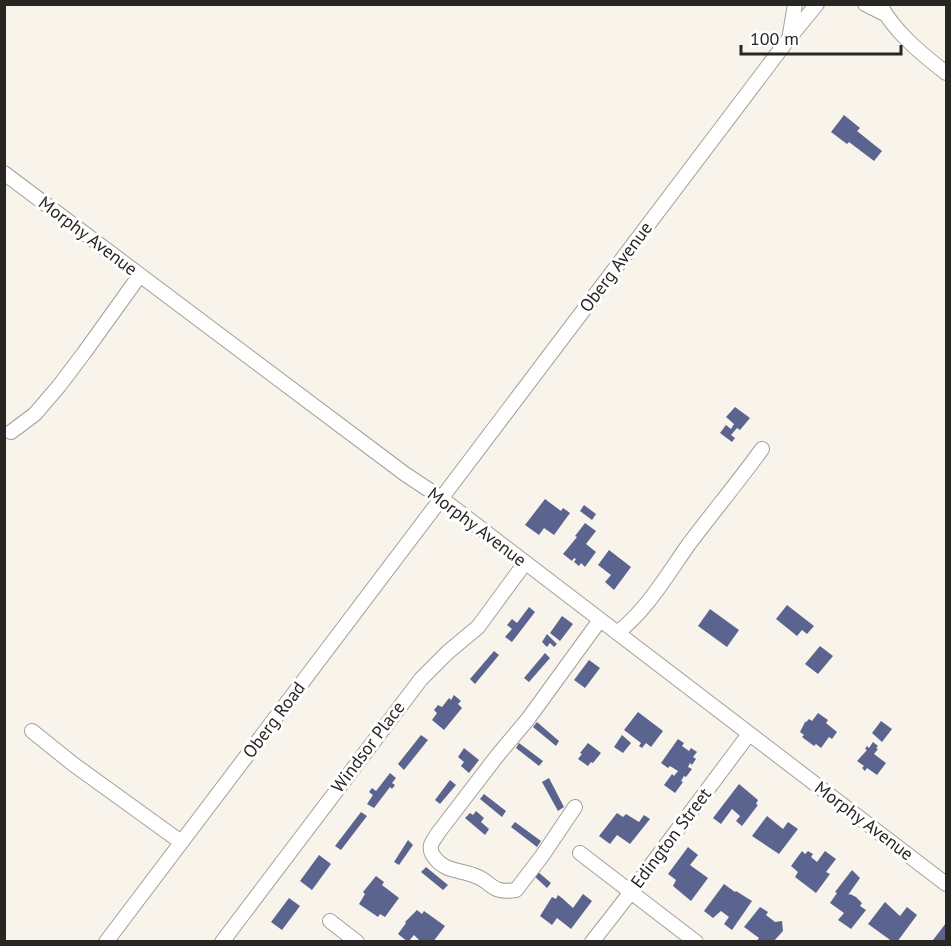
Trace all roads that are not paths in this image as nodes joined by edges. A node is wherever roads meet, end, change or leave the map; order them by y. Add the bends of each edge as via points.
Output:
1 (795, 4) edge
2 (817, 4) edge
3 (865, 4) edge
4 (882, 9) edge
5 (790, 37) junction
6 (946, 73) edge
7 (4, 173) edge
8 (140, 274) junction
9 (11, 432) dead end
10 (762, 449) dead end
11 (441, 498) junction
12 (525, 563) junction
13 (600, 620) junction
14 (617, 633) junction
15 (32, 731) dead end
16 (749, 734) junction
17 (575, 807) dead end
18 (181, 842) junction
19 (579, 853) dead end
20 (946, 884) edge
21 (631, 892) junction
22 (330, 921) dead end
23 (106, 942) edge
24 (222, 942) edge
25 (357, 942) edge
26 (592, 942) edge
27 (696, 942) edge

1 - 5 street, Oberg Avenue
2 - 5 street, Oberg Avenue
3 - 4 street
4 - 6 street via 918,51
5 - 11 street, Oberg Avenue
7 - 8 street, Morphy Avenue
8 - 9 street via 59,386 35,414
8 - 11 street, Morphy Avenue
10 - 14 street via 652,596
11 - 12 street, Morphy Avenue
11 - 18 street, Oberg Road
12 - 13 street, Morphy Avenue
12 - 24 street, Windsor Place via 478,627 421,679
13 - 14 street, Morphy Avenue
13 - 17 street via 438,833 431,853 450,870 481,878 504,891 516,890
14 - 16 street, Morphy Avenue
15 - 18 street
16 - 20 street, Morphy Avenue
16 - 21 street, Edington Street
18 - 23 street, Oberg Road
19 - 21 street
21 - 26 street, Edington Street
21 - 27 street
22 - 25 street

